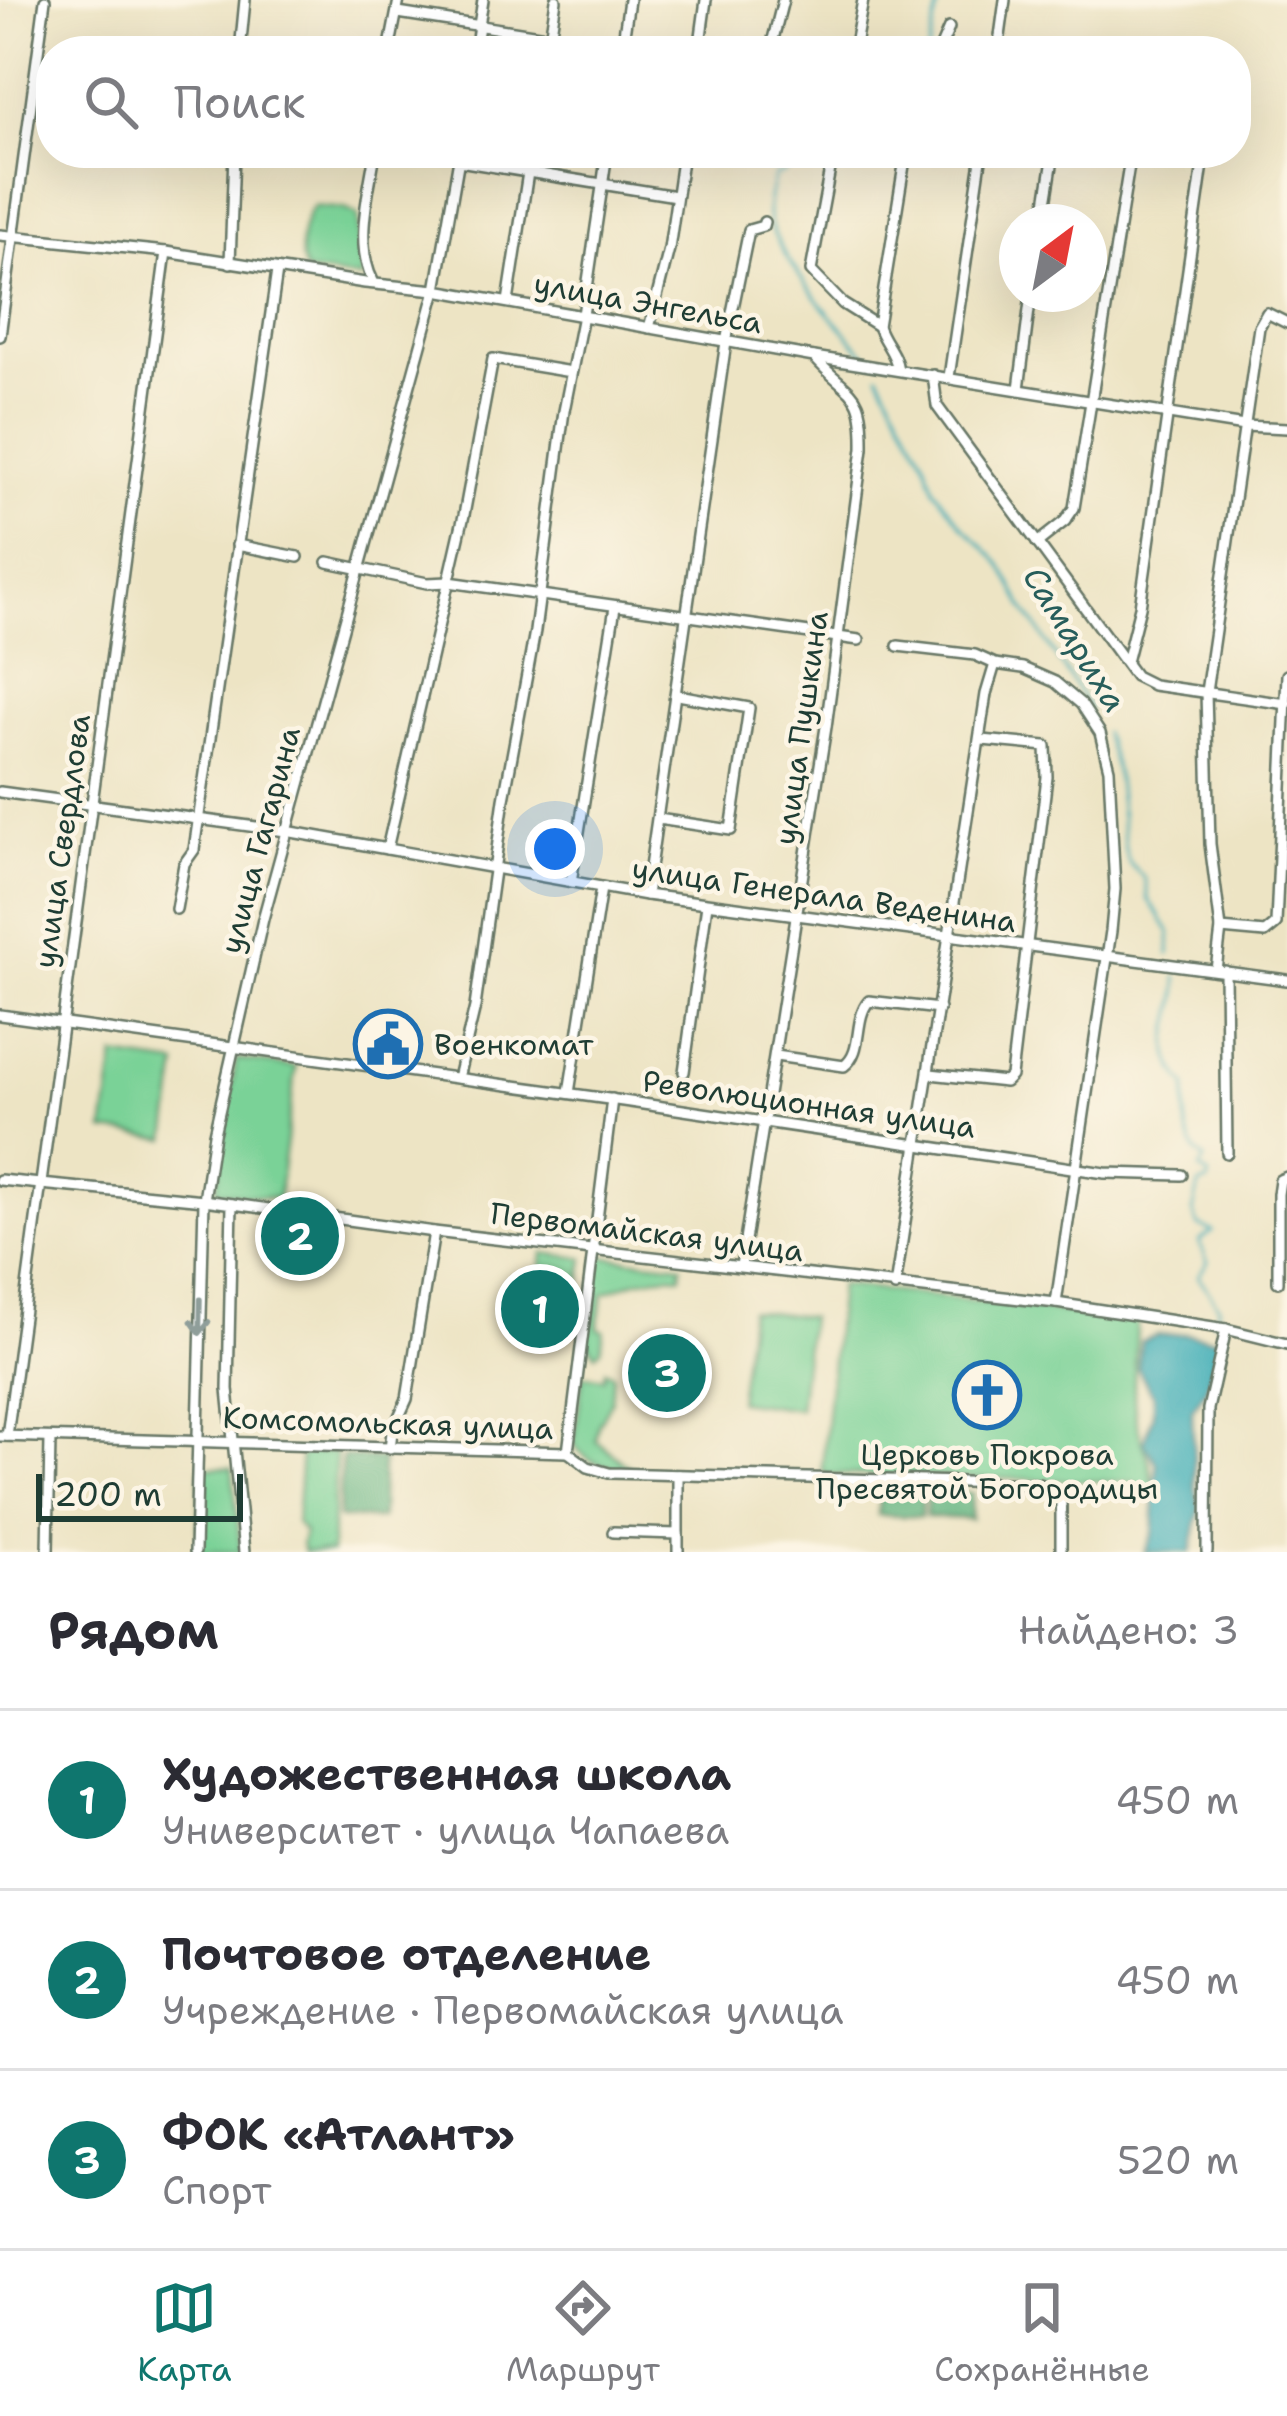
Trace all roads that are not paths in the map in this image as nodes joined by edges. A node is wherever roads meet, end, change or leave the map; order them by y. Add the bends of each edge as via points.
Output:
1 (45, 0) edge
2 (244, 0) edge
3 (399, 0) edge
4 (483, 0) edge
5 (556, 0) edge
6 (629, 0) edge
7 (706, 0) edge
8 (783, 0) edge
9 (863, 0) edge
10 (1005, 0) edge
11 (398, 13) junction
12 (479, 26) junction
13 (949, 28) dead end
14 (40, 36) edge
15 (241, 36) edge
16 (393, 36) edge
17 (477, 36) edge
18 (544, 36) edge
19 (550, 36) edge
20 (624, 36) edge
21 (701, 36) edge
22 (774, 36) edge
23 (857, 36) edge
24 (946, 36) edge
25 (1000, 36) edge
26 (36, 69) edge
27 (233, 168) edge
28 (373, 168) edge
29 (457, 168) edge
30 (514, 168) edge
31 (529, 168) edge
32 (605, 168) edge
33 (681, 168) edge
34 (830, 168) edge
35 (904, 168) edge
36 (980, 168) edge
37 (1052, 168) edge
38 (1128, 168) edge
39 (1202, 168) edge
40 (529, 171) junction
41 (602, 184) junction
42 (676, 196) junction
43 (1046, 204) edge
44 (764, 222) dead end
45 (0, 235) edge
46 (14, 237) junction
47 (166, 252) junction
48 (230, 263) junction
49 (277, 271) junction
50 (373, 281) junction
51 (436, 290) junction
52 (508, 302) junction
53 (1029, 312) edge
54 (583, 315) junction
55 (1287, 322) edge
56 (878, 326) junction
57 (649, 328) junction
58 (0, 336) edge
59 (726, 342) junction
60 (814, 357) junction
61 (898, 370) junction
62 (572, 372) junction
63 (933, 375) junction
64 (949, 377) junction
65 (1018, 388) junction
66 (1089, 400) junction
67 (1166, 412) junction
68 (1244, 426) junction
69 (1287, 428) edge
70 (1037, 542) junction
71 (237, 544) junction
72 (298, 557) dead end
73 (328, 562) dead end
74 (359, 571) junction
75 (449, 581) junction
76 (539, 596) junction
77 (615, 607) junction
78 (688, 616) junction
79 (839, 638) junction
80 (859, 640) dead end
81 (898, 646) dead end
82 (1126, 662) junction
83 (995, 664) junction
84 (1287, 675) edge
85 (1206, 692) junction
86 (678, 695) junction
87 (1286, 704) edge
88 (982, 740) junction
89 (0, 792) edge
90 (92, 803) junction
91 (198, 817) junction
92 (658, 819) junction
93 (286, 831) junction
94 (387, 849) junction
95 (494, 869) junction
96 (571, 883) junction
97 (601, 888) junction
98 (646, 895) junction
99 (707, 904) junction
100 (176, 909) dead end
101 (798, 915) junction
102 (1221, 929) junction
103 (949, 936) junction
104 (1027, 947) junction
105 (1107, 958) junction
106 (1221, 970) junction
107 (1287, 980) edge
108 (939, 1009) junction
109 (0, 1015) edge
110 (61, 1023) junction
111 (232, 1047) junction
112 (776, 1056) junction
113 (684, 1072) dead end
114 (930, 1074) junction
115 (458, 1078) junction
116 (569, 1093) junction
117 (612, 1099) junction
118 (765, 1125) junction
119 (915, 1145) junction
120 (1227, 1153) dead end
121 (1075, 1167) junction
122 (1182, 1175) dead end
123 (1284, 1179) edge
124 (0, 1180) edge
125 (39, 1183) junction
126 (204, 1200) junction
127 (232, 1204) junction
128 (434, 1232) junction
129 (595, 1250) junction
130 (741, 1266) junction
131 (1278, 1282) dead end
132 (895, 1287) junction
133 (1056, 1304) junction
134 (1226, 1329) junction
135 (1287, 1344) edge
136 (3, 1436) edge
137 (50, 1438) junction
138 (197, 1442) junction
139 (231, 1442) junction
140 (390, 1448) junction
141 (568, 1452) junction
142 (678, 1475) junction
143 (613, 1532) dead end
144 (678, 1534) junction
145 (48, 1552) edge
146 (195, 1552) edge
147 (244, 1552) edge
148 (678, 1552) edge
149 (1061, 1552) edge
150 (1207, 1552) edge

1 - 14 street
2 - 15 street
3 - 11 street
4 - 12 street
5 - 19 street
6 - 20 street
7 - 21 street
8 - 22 street
9 - 23 street
10 - 25 street
11 - 12 street
11 - 16 street
12 - 17 street
12 - 18 street
13 - 24 street
26 - 46 street
27 - 48 street
28 - 50 street via 365,234
29 - 51 street, улица Гагарина
30 - 40 street
31 - 40 street
32 - 41 street
33 - 42 street
34 - 56 street via 811,272
35 - 56 street
36 - 64 street
37 - 43 street
38 - 66 street
39 - 67 street
40 - 41 street
40 - 52 street
41 - 42 street
41 - 54 street
42 - 57 street
44 - 59 street via 749,230
45 - 46 street, улица Энгельса
46 - 47 street, улица Энгельса
46 - 58 street
47 - 48 street, улица Энгельса
47 - 90 street, улица Свердлова
48 - 49 street, улица Энгельса
49 - 50 street, улица Энгельса
49 - 71 street
50 - 51 street, улица Энгельса
51 - 52 street, улица Энгельса
51 - 74 street, улица Гагарина
52 - 54 street, улица Энгельса
53 - 65 street
54 - 57 street, улица Энгельса
54 - 62 street
55 - 68 street via 1267,314 1258,326
56 - 61 street
57 - 59 street, улица Энгельса
59 - 60 street, улица Энгельса
59 - 78 street
60 - 61 street, улица Энгельса
60 - 79 street, улица Пушкина via 850,387 864,413
61 - 63 street, улица Энгельса
62 - 75 street via 493,359
62 - 76 street
63 - 64 street, улица Энгельса
63 - 70 street via 937,406
64 - 65 street, улица Энгельса
65 - 66 street, улица Энгельса
66 - 67 street, улица Энгельса
66 - 70 street via 1074,508
67 - 68 street, улица Энгельса
67 - 82 street
68 - 69 street, улица Энгельса
68 - 85 street
70 - 82 street
71 - 72 street
71 - 91 street
73 - 74 street
74 - 75 street
74 - 93 street, улица Гагарина
75 - 76 street
75 - 94 street
76 - 77 street
76 - 95 street
77 - 78 street
77 - 96 street
78 - 79 street
78 - 86 street
79 - 80 street
79 - 101 street, улица Пушкина
81 - 83 street
82 - 85 street via 1141,681
83 - 88 street
83 - 105 street via 1055,682 1100,733 1115,889
84 - 87 street
85 - 87 street
85 - 102 street
86 - 92 street
86 - 92 street via 749,708 731,830
87 - 102 street via 1277,912 1270,932
88 - 103 street
88 - 104 street via 1046,746
89 - 90 street, улица Генерала Веденина
90 - 91 street, улица Генерала Веденина
90 - 110 street, улица Свердлова
91 - 93 street, улица Генерала Веденина
91 - 100 street
92 - 98 street
93 - 94 street, улица Генерала Веденина
93 - 111 street, улица Гагарина
94 - 95 street, улица Генерала Веденина
95 - 96 street, улица Генерала Веденина
95 - 115 street
96 - 97 street, улица Генерала Веденина
97 - 98 street, улица Генерала Веденина
97 - 116 street
98 - 99 street, улица Генерала Веденина
99 - 101 street, улица Генерала Веденина
99 - 113 street
101 - 103 street, улица Генерала Веденина
101 - 112 street, улица Пушкина
102 - 106 street
103 - 104 street, улица Генерала Веденина
103 - 108 street
104 - 105 street, улица Генерала Веденина
104 - 114 street via 1009,1080
105 - 106 street, улица Генерала Веденина
105 - 121 street
106 - 107 street, улица Генерала Веденина
106 - 120 street
108 - 112 street via 869,1001 850,1064
108 - 114 street
109 - 110 street, Революционная улица
110 - 111 street, Революционная улица
110 - 125 street, улица Свердлова
111 - 115 street, Революционная улица
111 - 126 street, улица Гагарина
112 - 118 street, улица Пушкина
114 - 119 street
115 - 116 street, Революционная улица
116 - 117 street, Революционная улица
117 - 118 street, Революционная улица
117 - 129 street
118 - 119 street, Революционная улица
118 - 130 street, улица Пушкина
119 - 121 street, Революционная улица
119 - 132 street
121 - 122 street, Революционная улица
121 - 133 street
123 - 131 street
124 - 125 street, Первомайская улица
125 - 126 street, Первомайская улица
125 - 136 street, улица Свердлова
126 - 127 street, Первомайская улица
126 -> 138 street, улица Гагарина
127 - 128 street, Первомайская улица
127 - 139 street
128 - 129 street, Первомайская улица
128 - 140 street via 407,1399
129 - 130 street, Первомайская улица
129 - 141 street
130 - 132 street, Первомайская улица
132 - 133 street, Первомайская улица
133 - 134 street, Первомайская улица
134 - 135 street, Первомайская улица
134 - 150 street via 1208,1409
136 - 137 street, Комсомольская улица
137 - 138 street, Комсомольская улица
137 - 145 street
138 - 139 street, Комсомольская улица
138 - 146 street, улица Гагарина
139 - 140 street, Комсомольская улица
139 - 147 street
140 - 141 street, Комсомольская улица
141 - 142 street, Комсомольская улица via 599,1472
142 - 144 street
142 - 149 street, Комсомольская улица via 1026,1484 1055,1490 1062,1503
143 - 144 street
144 - 148 street

